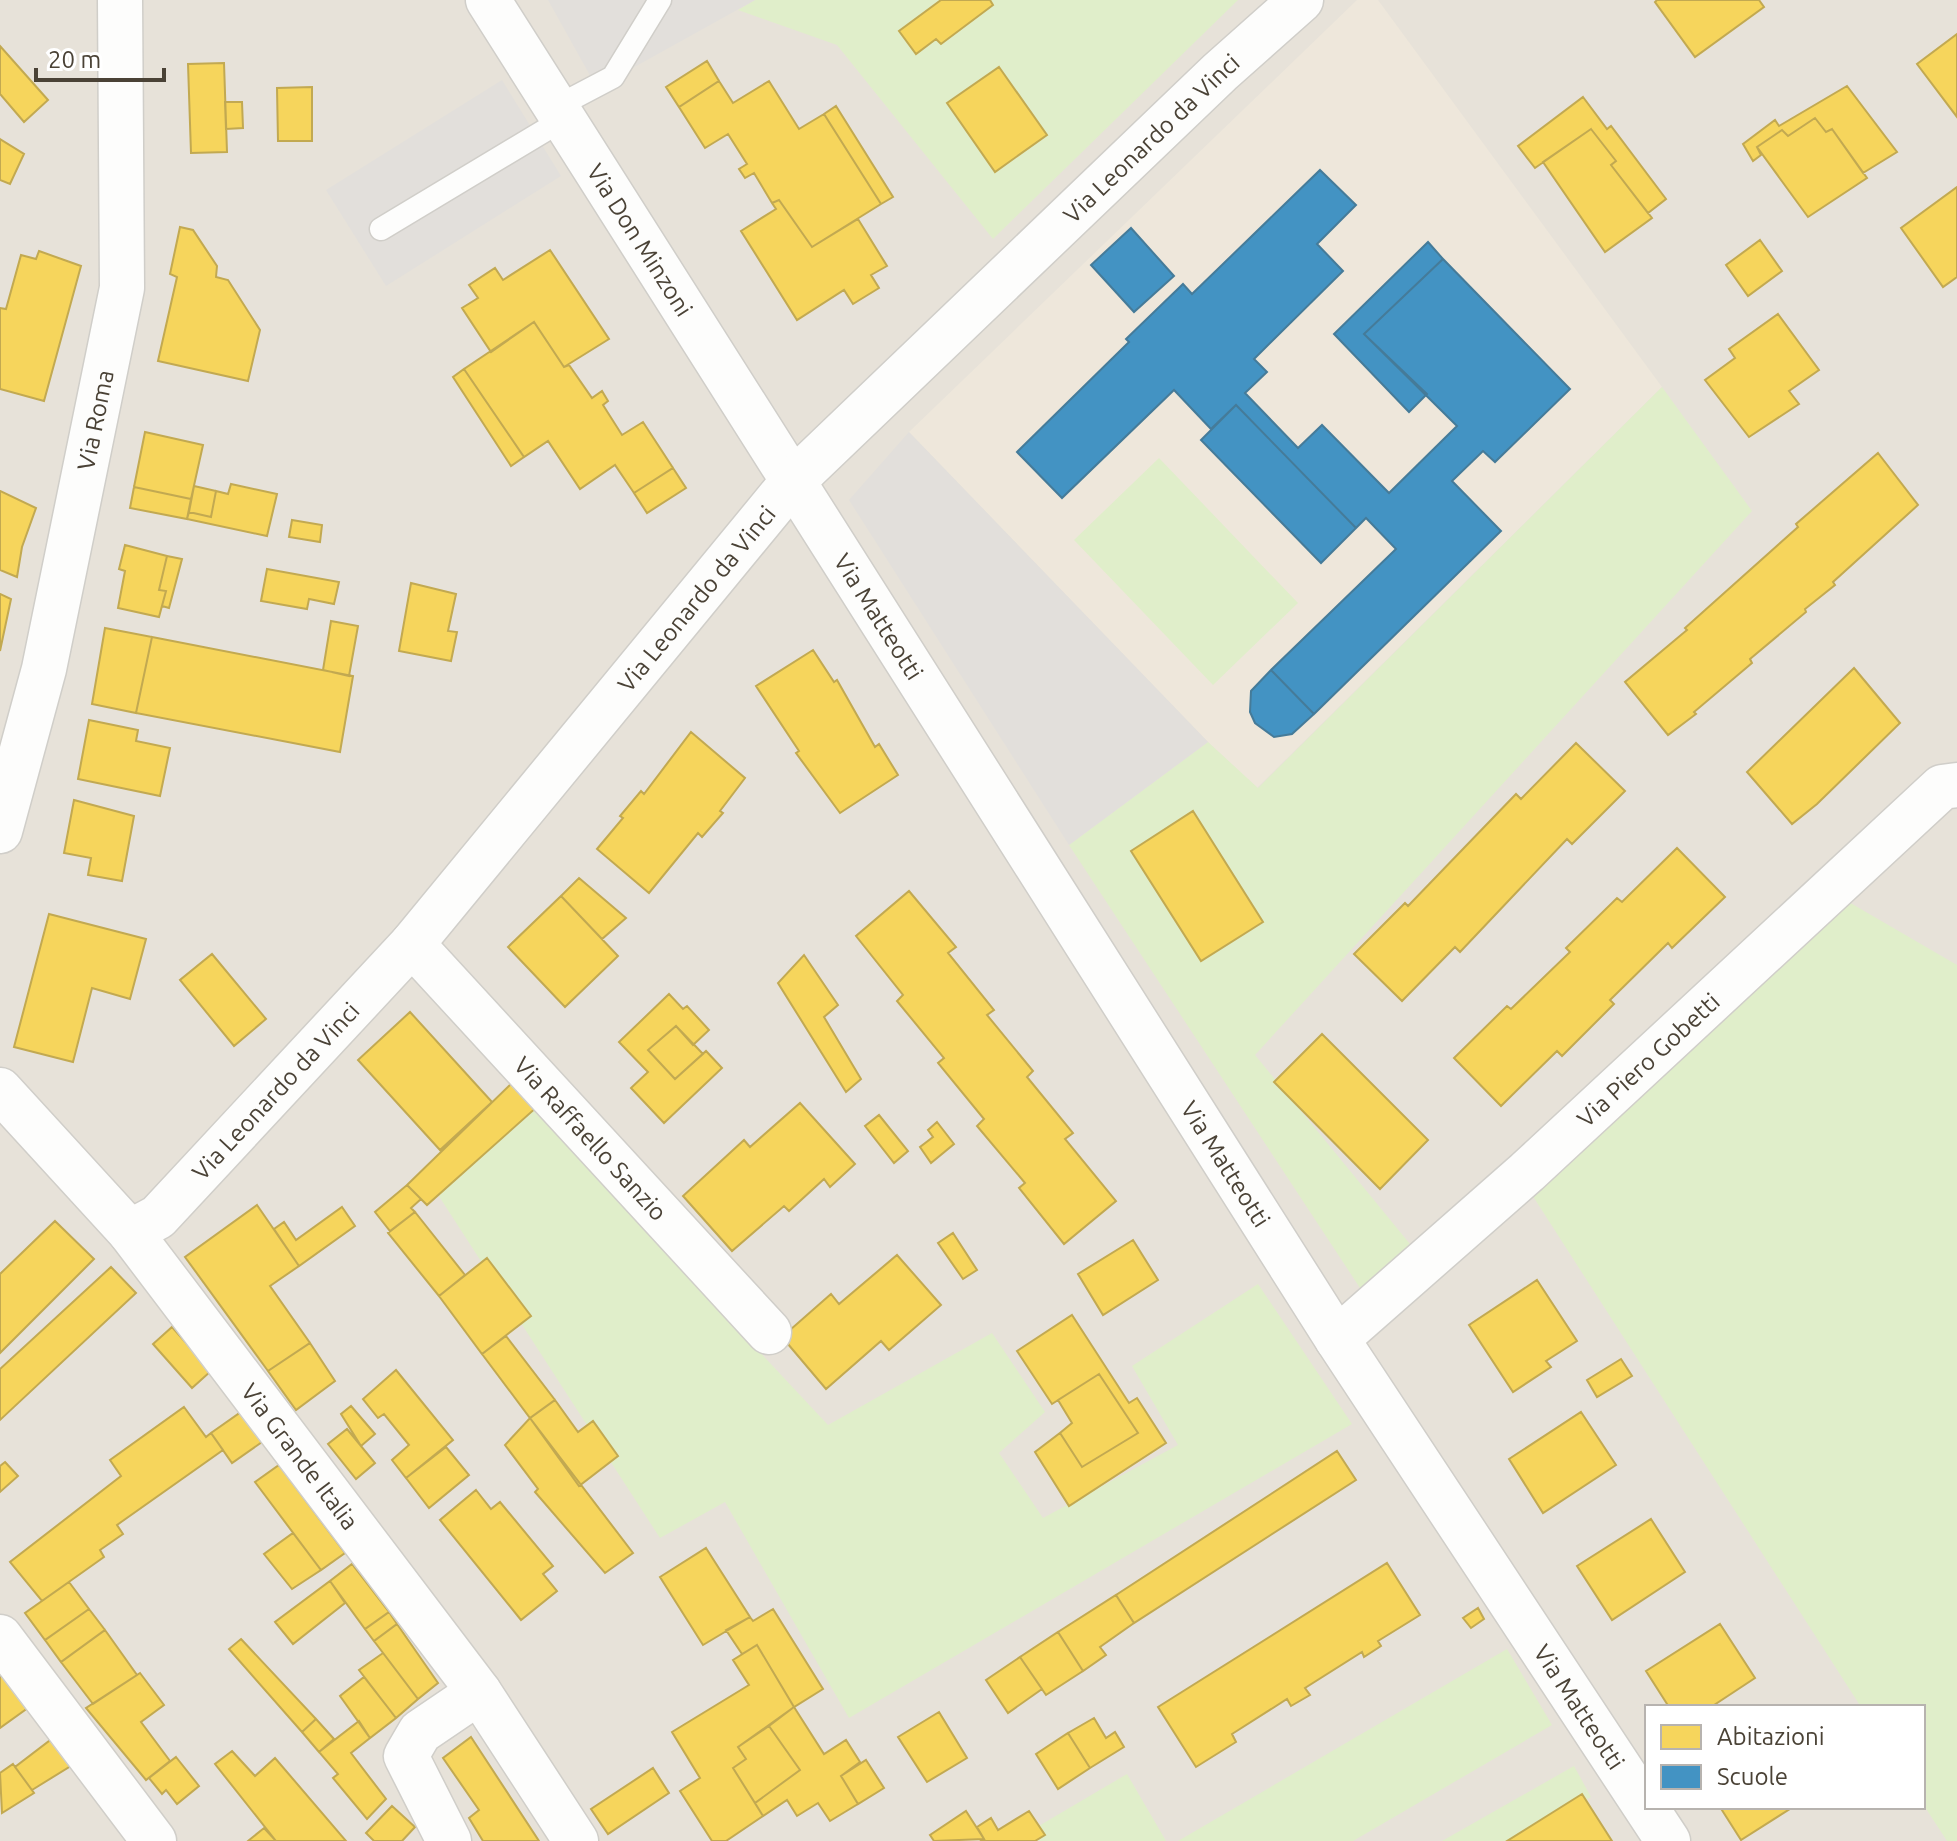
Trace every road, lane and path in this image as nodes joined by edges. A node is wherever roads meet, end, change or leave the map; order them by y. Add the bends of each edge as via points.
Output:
1 (120, 0) edge
2 (488, 0) edge
3 (660, 0) edge
4 (1301, 0) edge
5 (560, 113) junction
6 (381, 229) dead end
7 (793, 481) junction
8 (1957, 785) edge
9 (0, 831) edge
10 (412, 944) junction
11 (0, 1090) edge
12 (130, 1232) junction
13 (769, 1332) dead end
14 (1337, 1339) junction
15 (0, 1637) edge
16 (479, 1692) junction
17 (1645, 1806) edge
18 (1647, 1809) edge
19 (154, 1841) edge
20 (449, 1841) edge
21 (576, 1841) edge
22 (1668, 1841) edge

1 - 9 street, Via Roma via 122,288 44,669
2 - 5 street, Via Don Minzoni
3 - 5 lane via 613,77
4 - 7 street, Via Leonardo da Vinci
5 - 6 lane
5 - 7 street, Via Don Minzoni
7 - 10 street, Via Leonardo da Vinci
7 - 14 street, Via Matteotti
8 - 14 street, Via Piero Gobetti via 1942,787 1527,1172
10 - 12 street, Via Leonardo da Vinci via 158,1217
10 - 13 street, Via Raffaello Sanzio
11 - 12 street, Via Grande Italia
12 - 16 street, Via Grande Italia
14 - 17 street, Via Matteotti
15 - 19 street
16 - 20 street via 420,1732 406,1756
16 - 21 street, Via Grande Italia
18 - 22 street, Via Matteotti

